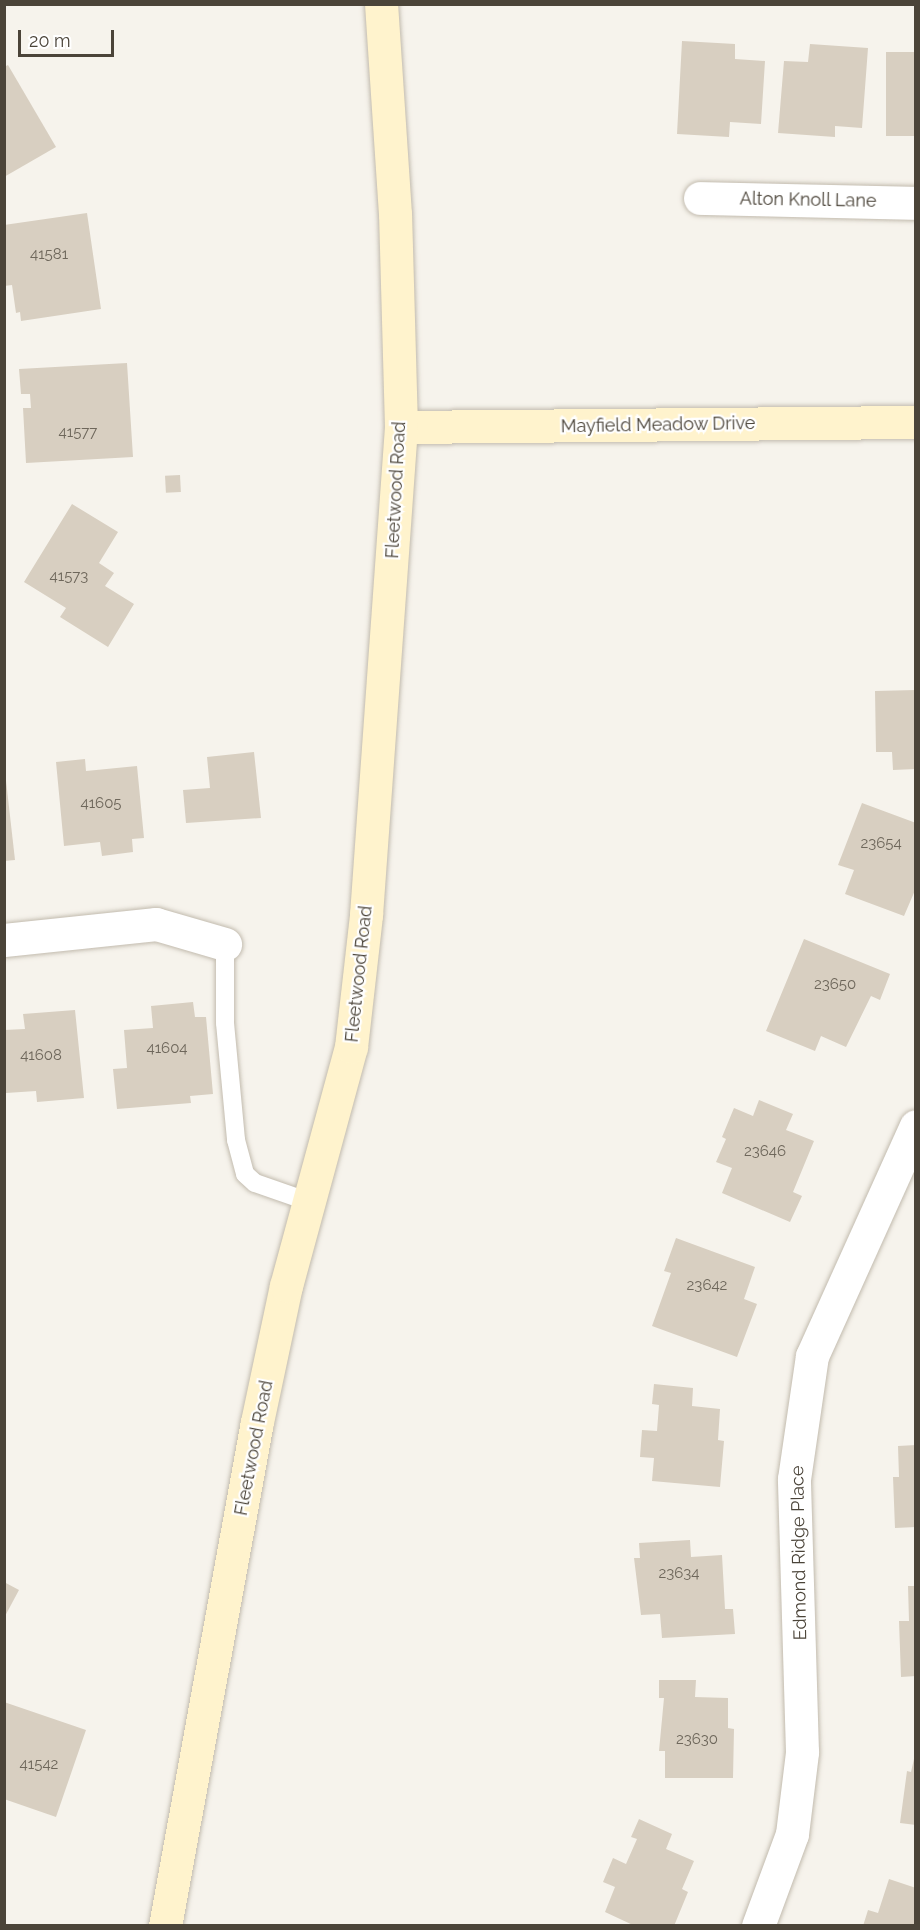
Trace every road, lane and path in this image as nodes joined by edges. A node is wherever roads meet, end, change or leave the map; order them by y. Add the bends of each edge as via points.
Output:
1 (381, 4) edge
2 (700, 198) dead end
3 (915, 203) edge
4 (915, 422) edge
5 (401, 427) junction
6 (4, 940) edge
7 (225, 944) joint
8 (915, 1126) edge
9 (310, 1202) junction
10 (165, 1926) edge
11 (758, 1926) edge

1 - 5 main road, Fleetwood Road via 395,214
2 - 3 street, Alton Knoll Lane
4 - 5 main road, Mayfield Meadow Drive
5 - 9 main road, Fleetwood Road via 366,915 351,1047
6 - 7 street via 156,924
7 - 9 lane via 225,1023 236,1140 245,1174 255,1183
8 - 11 street, Edmond Ridge Place via 812,1356 794,1479 802,1752 792,1834
9 - 10 main road, Fleetwood Road via 286,1286 257,1422

